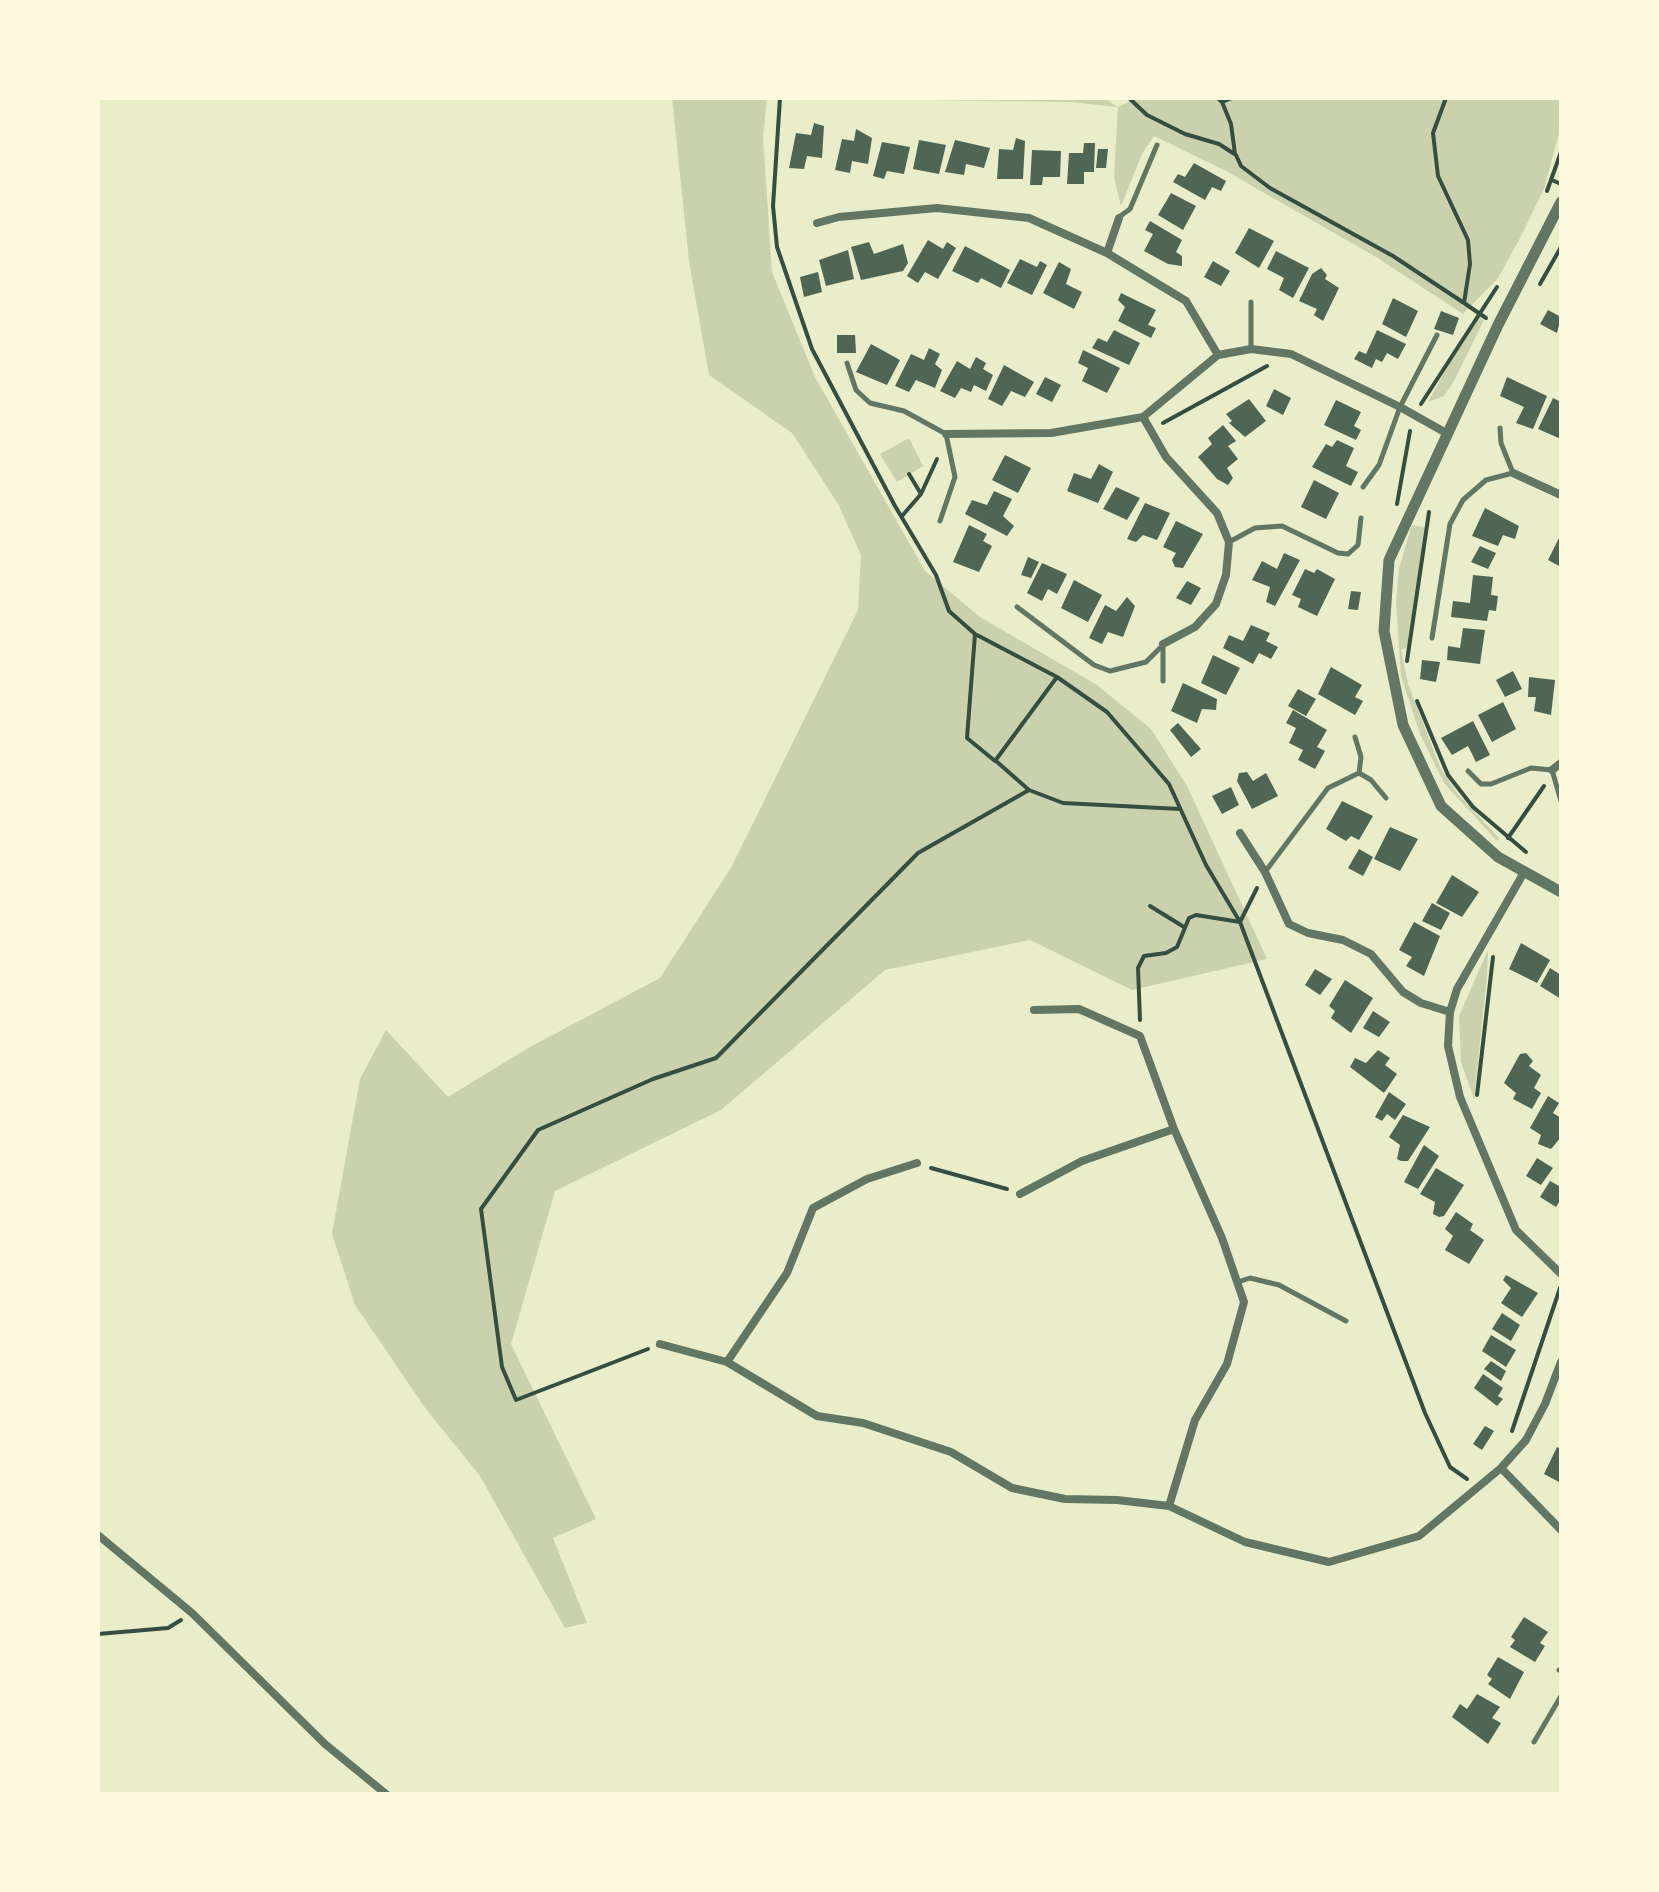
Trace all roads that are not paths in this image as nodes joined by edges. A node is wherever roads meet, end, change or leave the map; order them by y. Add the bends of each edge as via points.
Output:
1 (1157, 145) dead end
2 (1561, 202) edge
3 (1119, 218) joint
4 (817, 223) dead end
5 (1107, 253) junction
6 (1251, 302) dead end
7 (1437, 335) dead end
8 (1251, 349) junction
9 (1218, 355) junction
10 (847, 363) dead end
11 (1400, 407) junction
12 (1143, 417) junction
13 (1500, 428) dead end
14 (946, 434) junction
15 (1448, 434) junction
16 (1513, 473) junction
17 (1363, 487) dead end
18 (1561, 495) edge
19 (1361, 518) dead end
20 (940, 521) dead end
21 (1229, 542) junction
22 (1017, 607) dead end
23 (1432, 638) dead end
24 (1163, 644) junction
25 (1163, 681) dead end
26 (1355, 737) dead end
27 (1561, 763) edge
28 (1552, 770) junction
29 (1468, 771) dead end
30 (1359, 773) junction
31 (1386, 798) dead end
32 (1561, 801) edge
33 (1240, 833) dead end
34 (1265, 872) junction
35 (1523, 874) junction
36 (1561, 892) edge
37 (1034, 1010) dead end
38 (1450, 1012) junction
39 (1174, 1129) junction
40 (917, 1163) road end
41 (1020, 1194) road end
42 (1561, 1274) edge
43 (1237, 1282) junction
44 (1346, 1321) dead end
45 (660, 1344) road end
46 (727, 1362) junction
47 (1561, 1362) edge
48 (1504, 1464) junction
49 (1169, 1506) junction
50 (1561, 1530) edge
51 (98, 1535) edge
52 (1561, 1696) edge
53 (1534, 1742) dead end
54 (386, 1794) edge

1 - 3 lane via 1130,209
2 - 15 street
3 - 5 street
4 - 5 street via 952,210 1029,218
5 - 9 street via 1186,301
6 - 8 lane
7 - 11 lane
8 - 9 street
8 - 11 street via 1291,354
9 - 12 street
10 - 14 lane via 856,390 870,403 904,411
11 - 15 street
11 - 17 lane via 1379,465
12 - 14 street via 1051,433
12 - 21 street via 1166,457 1217,513
13 - 16 lane
14 - 20 lane via 955,477
15 - 35 street via 1389,560 1384,631 1403,725 1441,806
16 - 18 street
16 - 23 lane via 1486,480 1463,500 1450,524
19 - 21 lane via 1358,545 1348,554 1282,526 1255,528
21 - 24 street via 1216,604 1195,627
22 - 24 lane via 1094,665 1110,671 1146,662
24 - 25 lane
26 - 30 lane
27 - 28 street
28 - 29 lane via 1531,768 1491,784 1481,784
28 - 32 lane
30 - 31 lane
30 - 34 lane via 1328,788
33 - 34 street
34 - 38 street via 1289,924 1371,954 1403,992
35 - 36 street
35 - 38 street via 1457,989
37 - 39 street via 1079,1009 1140,1036
38 - 42 street via 1448,1046 1460,1097 1486,1163 1516,1230
39 - 41 street via 1082,1161
39 - 43 street
40 - 46 street via 867,1179 813,1208 787,1273
43 - 44 lane via 1250,1278 1279,1285
43 - 49 street via 1244,1302 1227,1364 1195,1420
45 - 46 street
46 - 49 street via 817,1416 863,1423 951,1452 1012,1488 1065,1499
47 - 48 street via 1526,1440
48 - 49 street via 1419,1536 1329,1562 1245,1542
48 - 50 street
51 - 54 street via 192,1613
52 - 53 lane

